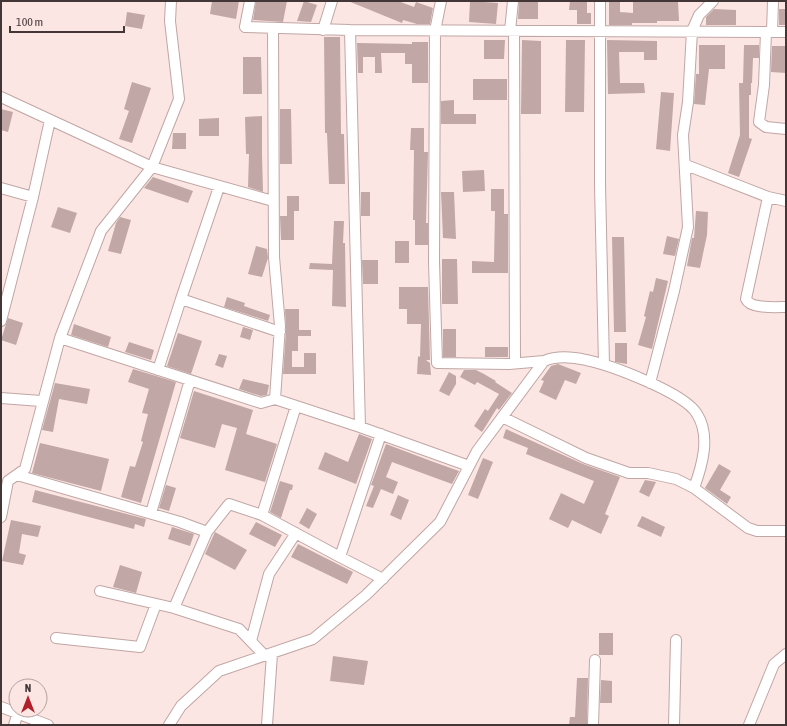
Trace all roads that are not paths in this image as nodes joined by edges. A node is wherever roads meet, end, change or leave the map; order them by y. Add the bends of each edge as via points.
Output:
1 (171, 1) edge
2 (250, 1) edge
3 (332, 1) edge
4 (441, 1) edge
5 (513, 1) edge
6 (600, 1) edge
7 (773, 1) edge
8 (708, 2) edge
9 (273, 29) junction
10 (323, 30) junction
11 (350, 30) junction
12 (599, 30) junction
13 (435, 31) junction
14 (512, 31) junction
15 (692, 31) junction
16 (769, 32) junction
17 (786, 32) edge
18 (1, 97) edge
19 (50, 120) junction
20 (786, 129) edge
21 (686, 165) junction
22 (152, 167) junction
23 (219, 187) junction
24 (1, 188) edge
25 (33, 197) junction
26 (768, 197) junction
27 (786, 201) edge
28 (273, 202) junction
29 (181, 299) junction
30 (786, 307) edge
31 (1, 321) edge
32 (280, 332) junction
33 (60, 338) junction
34 (544, 361) junction
35 (515, 362) junction
36 (604, 364) junction
37 (158, 370) junction
38 (190, 380) junction
39 (650, 383) junction
40 (1, 398) edge
41 (274, 399) junction
42 (42, 401) junction
43 (296, 406) junction
44 (502, 417) junction
45 (360, 426) junction
46 (381, 434) junction
47 (469, 466) junction
48 (17, 475) junction
49 (694, 488) junction
50 (151, 513) junction
51 (262, 515) junction
52 (1, 517) edge
53 (786, 531) edge
54 (207, 532) junction
55 (296, 533) junction
56 (340, 557) junction
57 (383, 579) junction
58 (100, 591) dead end
59 (156, 604) junction
60 (174, 608) junction
61 (56, 638) dead end
62 (676, 640) dead end
63 (251, 641) junction
64 (786, 654) edge
65 (269, 655) junction
66 (595, 660) dead end
67 (29, 718) edge
68 (48, 725) edge
69 (169, 725) edge
70 (268, 725) edge
71 (593, 725) edge
72 (674, 725) edge
73 (749, 725) edge

1 - 22 street via 170,21 179,98
2 - 9 street via 245,27
3 - 10 street
4 - 13 street
5 - 14 street
6 - 12 street
7 - 16 street
8 - 15 street
9 - 10 street
9 - 28 street
10 - 11 street
11 - 13 street
11 - 45 street
12 - 14 street
12 - 15 street
12 - 36 street
13 - 14 street
13 - 35 street via 434,262 437,363
14 - 35 street
15 - 16 street
15 - 21 street via 684,135
16 - 17 street
16 - 20 street via 760,122 766,128
18 - 19 street
19 - 22 street
19 - 25 street
21 - 26 street
21 - 39 street via 688,227
22 - 23 street
22 - 33 street via 101,231
23 - 28 street
23 - 29 street
24 - 25 street
25 - 31 street
26 - 27 street
26 - 30 street via 746,299 750,304 760,306
28 - 32 street
29 - 32 street
29 - 37 street
32 - 41 street
33 - 37 street
33 - 42 street
34 - 35 street
34 - 36 street via 566,358
34 - 44 street
36 - 39 street
37 - 38 street
38 - 41 street via 261,403
38 - 50 street
39 - 49 street via 690,404 698,415 704,439 703,455
40 - 42 street
41 - 43 street
42 - 48 street via 24,469
43 - 45 street
43 - 51 street
44 - 47 street
44 - 49 street via 586,458 629,473 648,473 676,479
45 - 46 street
46 - 47 street
46 - 56 street
47 - 57 street via 440,522
48 - 50 street
48 - 52 street via 8,481
49 - 53 street via 748,528 757,531
50 - 54 street
51 - 54 street via 229,504
51 - 55 street
54 - 60 street
55 - 56 street
55 - 63 street via 270,574
56 - 57 street
57 - 65 street via 313,639
58 - 59 street
59 - 60 street
59 - 61 street via 140,647
60 - 63 street via 239,629
62 - 72 street
63 - 65 street
64 - 73 street via 774,664
65 - 69 street via 219,671 181,706
65 - 70 street
66 - 71 street
67 - 68 street

